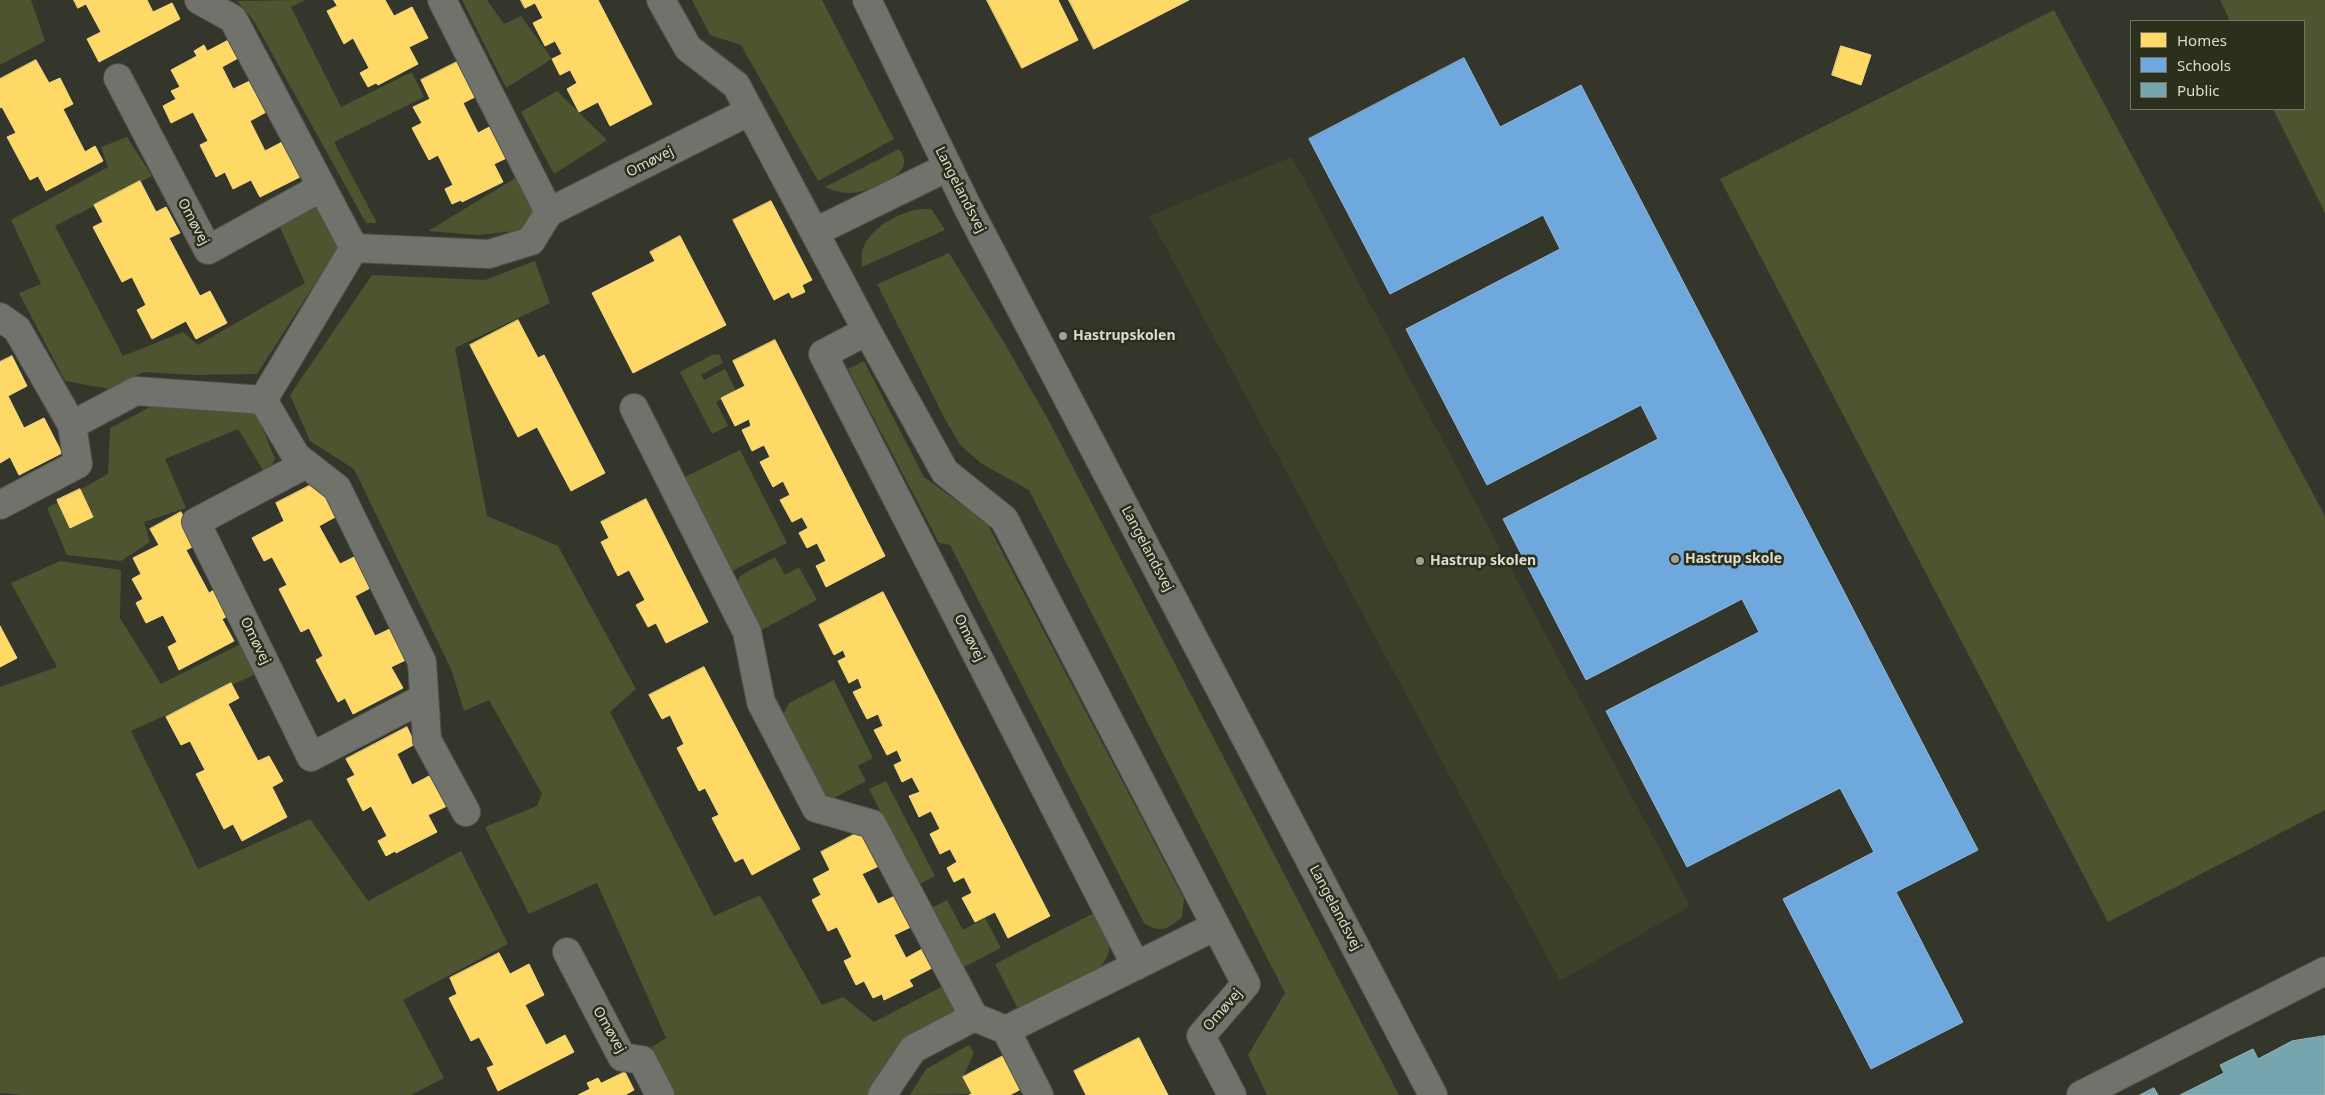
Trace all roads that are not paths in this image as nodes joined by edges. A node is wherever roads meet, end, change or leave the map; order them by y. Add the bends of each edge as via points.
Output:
1 (199, 0) edge
2 (442, 0) edge
3 (661, 0) edge
4 (867, 0) edge
5 (118, 78) dead end
6 (750, 111) junction
7 (948, 167) junction
8 (322, 187) junction
9 (549, 212) junction
10 (815, 232) junction
11 (354, 248) junction
12 (0, 317) edge
13 (867, 331) junction
14 (264, 400) junction
15 (634, 408) dead end
16 (72, 425) junction
17 (306, 464) junction
18 (0, 505) edge
19 (424, 698) junction
20 (466, 812) dead end
21 (1216, 926) junction
22 (567, 952) dead end
23 (1136, 966) junction
24 (2325, 971) edge
25 (974, 1017) junction
26 (1006, 1030) junction
27 (660, 1095) edge
28 (882, 1095) edge
29 (1039, 1095) edge
30 (1232, 1095) edge
31 (1432, 1095) edge
32 (2081, 1095) edge

1 - 8 street via 233,19
2 - 9 street
3 - 6 street, Omøvej via 688,48 736,85
4 - 7 street, Langelandsvej
5 - 8 street, Omøvej via 208,250
6 - 9 street, Omøvej
6 - 10 street, Omøvej
7 - 10 street
7 - 31 street, Langelandsvej
8 - 11 street
9 - 11 street via 532,241 489,254
10 - 13 street, Omøvej
11 - 14 street
12 - 16 street via 17,329
13 - 21 street, Omøvej via 945,472 1004,519
13 - 23 street, Omøvej via 823,354
14 - 16 street via 136,392
14 - 17 street via 296,456
15 - 25 street via 747,632 761,702 816,808 872,824
16 - 18 street via 78,464
17 - 19 street via 336,488 422,662
17 - 19 street, Omøvej via 196,522 311,757
19 - 20 street via 427,740
21 - 23 street
21 - 30 street, Omøvej via 1246,984 1201,1036
22 - 27 street, Omøvej via 622,1057 642,1060
23 - 26 street
24 - 32 street
25 - 26 street
25 - 28 street via 913,1049
26 - 29 street

